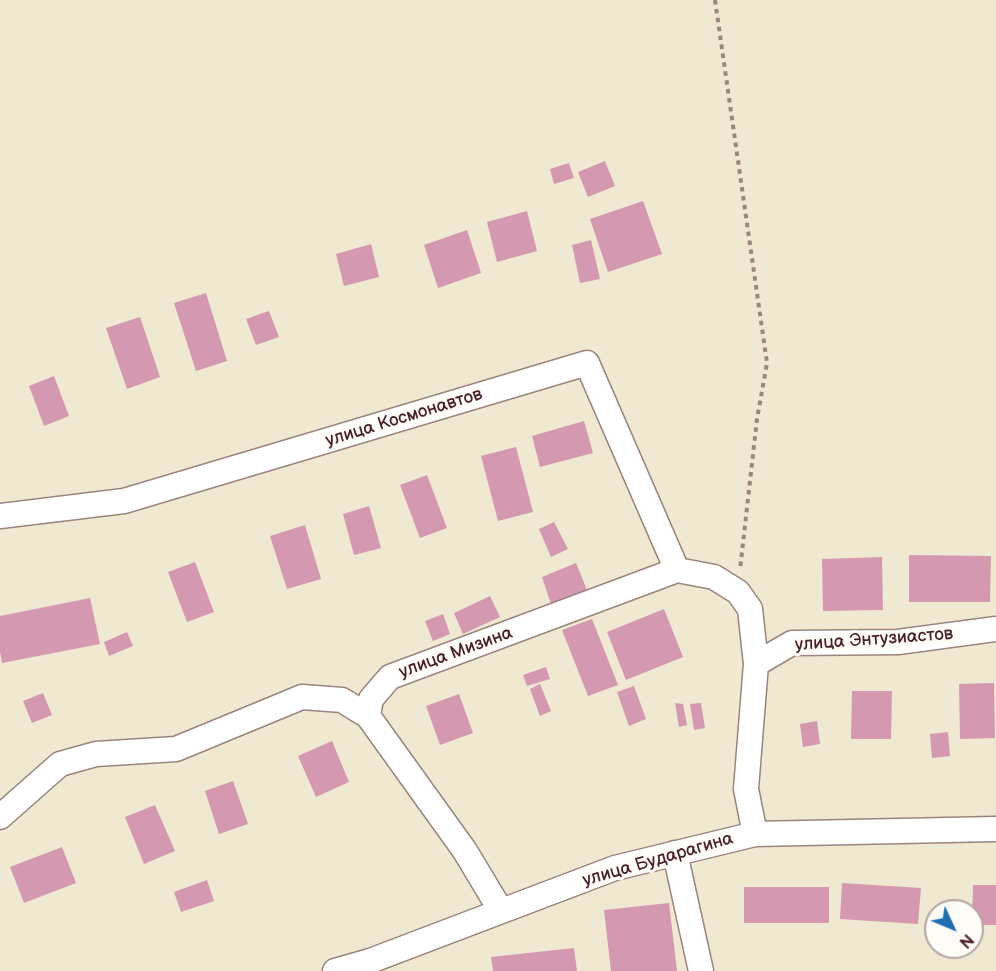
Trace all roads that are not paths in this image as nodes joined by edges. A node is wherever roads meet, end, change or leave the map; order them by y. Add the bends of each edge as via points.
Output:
1 (0, 516) edge
2 (677, 570) junction
3 (996, 629) edge
4 (756, 664) junction
5 (368, 716) junction
6 (0, 817) edge
7 (996, 829) edge
8 (755, 834) junction
9 (675, 853) junction
10 (501, 911) junction
11 (335, 971) edge
12 (701, 971) edge

1 - 2 street, улица Космонавтов via 124,501 587,363
2 - 4 street via 714,578 738,592 750,609
2 - 5 street, улица Мизина via 390,677 371,699
3 - 4 street, улица Энтузиастов via 898,642 792,643
4 - 8 street via 746,789
5 - 6 street via 342,700 302,697 176,749 96,754 60,764
5 - 10 street via 465,851
7 - 8 street, улица Бударагина
8 - 9 street, улица Бударагина
9 - 10 street, улица Бударагина via 615,868
9 - 12 street
10 - 11 street, улица Бударагина

